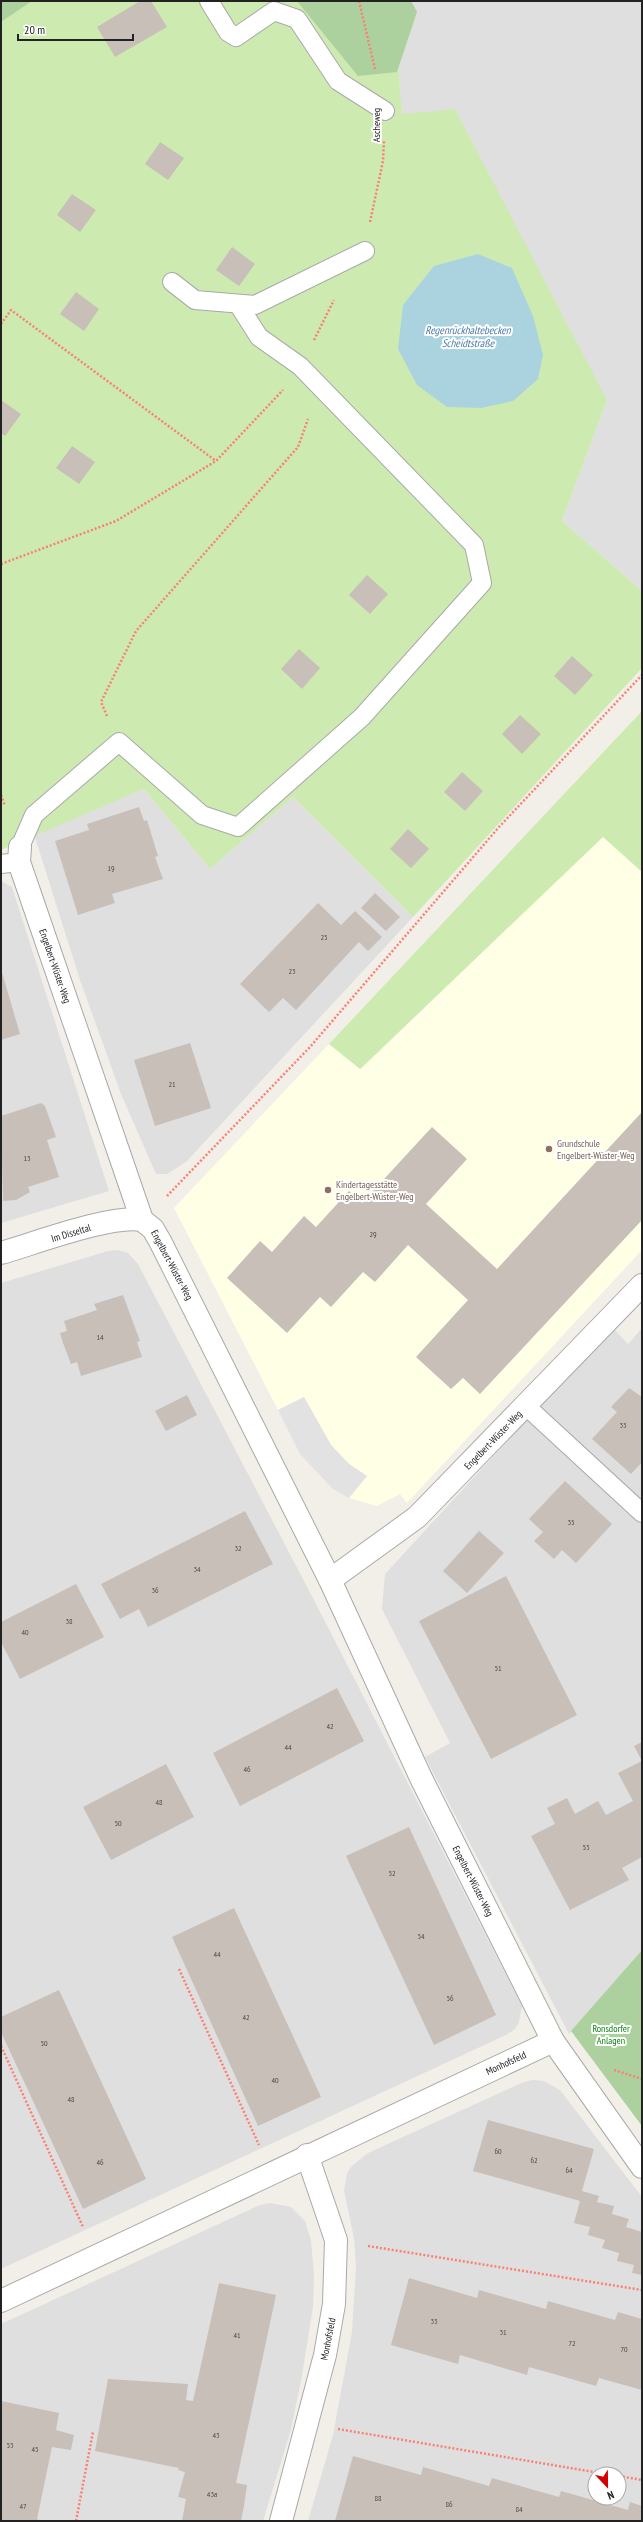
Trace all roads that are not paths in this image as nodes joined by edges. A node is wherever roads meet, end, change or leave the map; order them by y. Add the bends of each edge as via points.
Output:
1 (209, 1) edge
2 (386, 111) road end
3 (365, 251) road end
4 (172, 282) dead end
5 (238, 304) junction
6 (13, 858) edge
7 (142, 1220) junction
8 (1, 1254) edge
9 (642, 1285) edge
10 (526, 1406) junction
11 (642, 1513) edge
12 (330, 1580) junction
13 (553, 2041) junction
14 (307, 2155) junction
15 (642, 2167) edge
16 (1, 2301) edge
17 (281, 2521) edge

1 - 2 lane via 228,32 236,37 274,11 297,19 338,81
3 - 5 lane via 255,305
4 - 5 lane via 195,300
5 - 6 lane via 259,337 300,366 474,544 482,583 362,717 238,827 202,815 119,742 34,815
6 - 7 street, Engelbert-Wüster-Weg
7 - 8 street, Im Disseltal via 134,1218 108,1221
7 - 12 street, Engelbert-Wüster-Weg via 153,1229 160,1241
9 - 10 street, Engelbert-Wüster-Weg
10 - 11 lane
10 - 12 street, Engelbert-Wüster-Weg via 417,1517
12 - 13 street, Engelbert-Wüster-Weg via 421,1778
13 - 14 street, Monhofsfeld
13 - 15 street, Engelbert-Wüster-Weg
14 - 16 street, Monhofsfeld
14 - 17 street, Monhofsfeld via 336,2240 334,2304 326,2355

